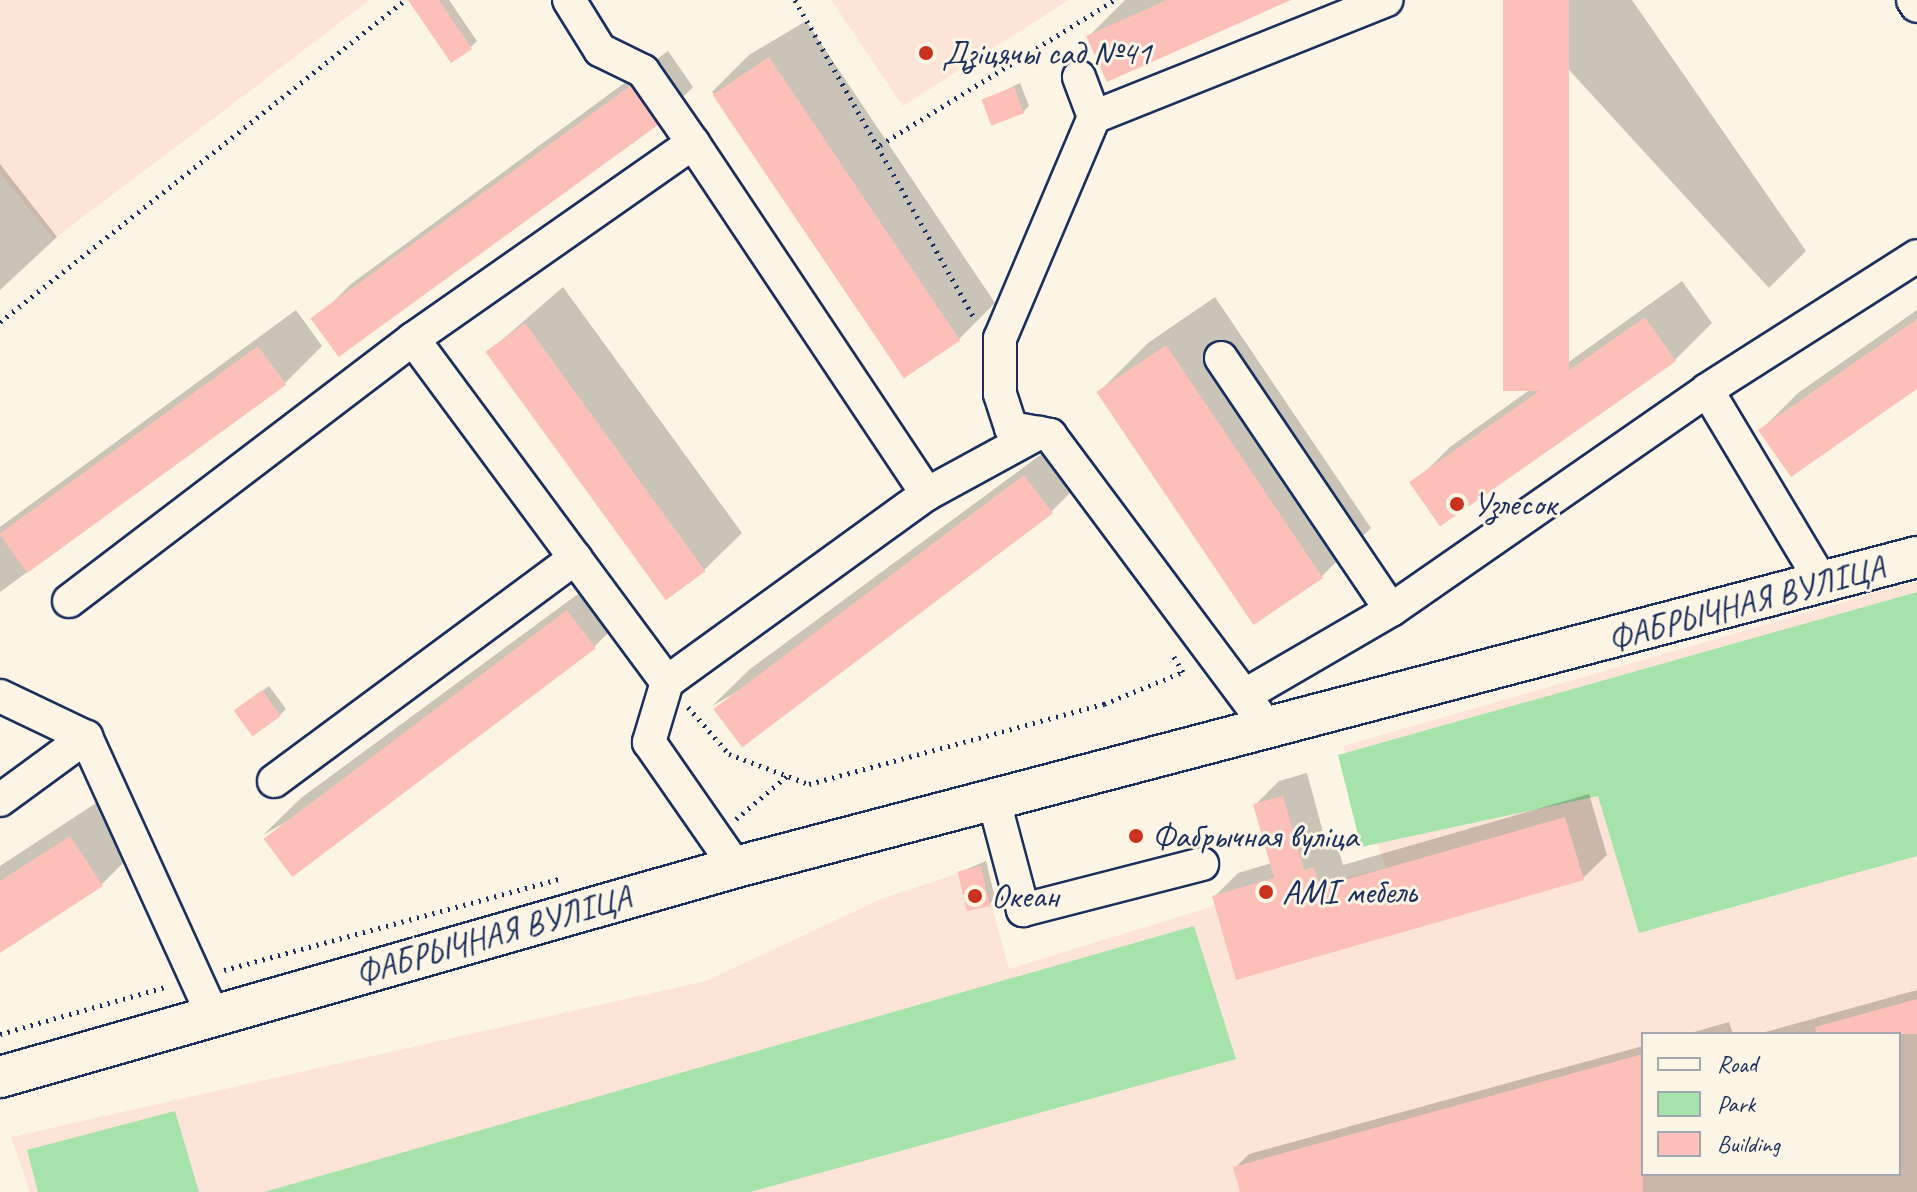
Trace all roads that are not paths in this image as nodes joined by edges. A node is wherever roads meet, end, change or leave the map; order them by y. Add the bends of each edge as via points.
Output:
1 (569, 0) edge
2 (1386, 0) edge
3 (1913, 0) edge
4 (1917, 6) edge
5 (1079, 77) dead end
6 (1094, 117) junction
7 (693, 143) junction
8 (1917, 256) edge
9 (413, 339) junction
10 (1221, 358) dead end
11 (1707, 390) junction
12 (1039, 433) junction
13 (927, 494) junction
14 (1917, 557) edge
15 (575, 558) junction
16 (1823, 584) junction
17 (69, 601) dead end
18 (1391, 610) junction
19 (667, 682) junction
20 (1245, 695) junction
21 (0, 696) edge
22 (1268, 730) junction
23 (86, 737) junction
24 (274, 781) dead end
25 (0, 800) edge
26 (994, 801) junction
27 (725, 852) junction
28 (1202, 864) dead end
29 (204, 996) junction
30 (0, 1077) edge

1 - 7 lane via 600,50 643,71
2 - 6 lane
3 - 4 lane
5 - 6 lane
6 - 12 lane via 1000,338 1000,394 1011,428
7 - 9 lane
7 - 13 lane
8 - 11 lane
9 - 15 lane
9 - 17 lane
10 - 18 lane
11 - 16 lane
11 - 18 lane
12 - 13 lane
12 - 20 lane via 1050,435
13 - 19 lane
14 - 16 main road, ФАБРЫЧНАЯ ВУЛІЦА
15 - 19 lane
15 - 24 lane
16 - 22 main road, ФАБРЫЧНАЯ ВУЛІЦА
18 - 20 lane
19 - 27 lane via 649,742
20 - 22 lane
21 - 23 lane
22 - 26 main road, ФАБРЫЧНАЯ ВУЛІЦА
23 - 25 lane
23 - 29 lane
26 - 27 main road, ФАБРЫЧНАЯ ВУЛІЦА
26 - 28 lane via 1023,910
27 - 29 main road, ФАБРЫЧНАЯ ВУЛІЦА
29 - 30 main road, ФАБРЫЧНАЯ ВУЛІЦА

